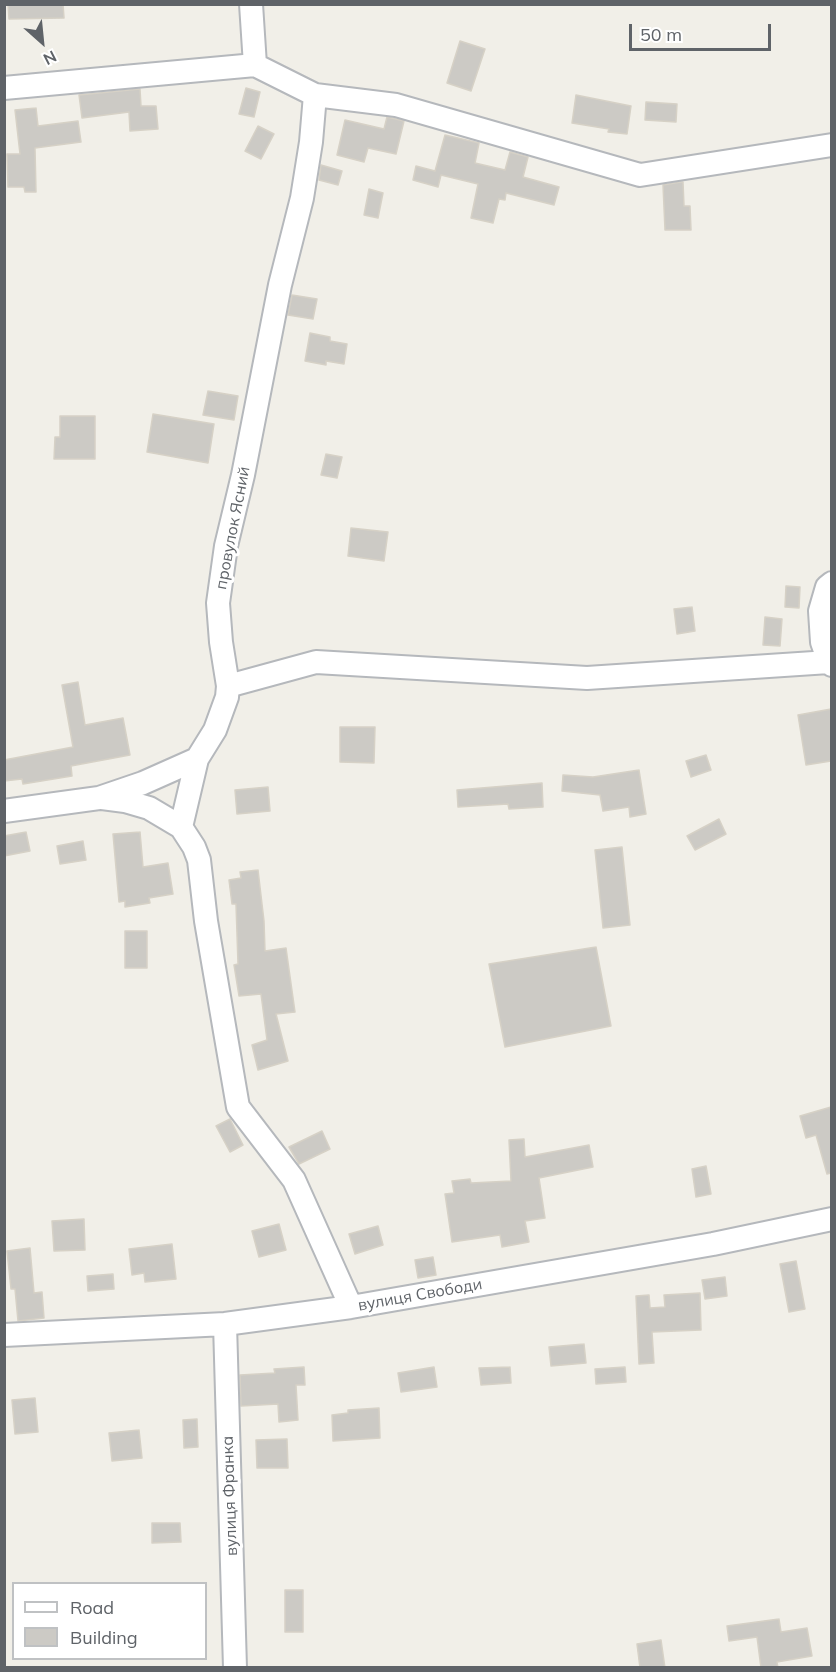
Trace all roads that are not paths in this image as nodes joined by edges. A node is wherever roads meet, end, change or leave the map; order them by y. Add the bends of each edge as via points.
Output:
1 (251, 4) edge
2 (255, 65) junction
3 (4, 88) edge
4 (315, 95) junction
5 (831, 145) edge
6 (831, 583) edge
7 (830, 664) edge
8 (228, 686) junction
9 (196, 759) junction
10 (99, 798) junction
11 (4, 811) edge
12 (181, 827) junction
13 (831, 1220) edge
14 (351, 1307) junction
15 (225, 1324) junction
16 (4, 1335) edge
17 (234, 1668) edge

1 - 2 street
2 - 3 street
2 - 4 street
4 - 5 street via 396,105 640,175
4 - 8 street, провулок Ясний via 302,198 226,546 218,603
6 - 7 street via 820,611 822,642
7 - 8 street via 587,678 316,662
8 - 9 street, провулок Ясний via 228,697 214,730
9 - 10 street
9 - 12 street
10 - 11 street
10 - 12 street via 149,808
12 - 14 street via 199,860 238,1107 294,1180
13 - 14 street, вулиця Свободи
14 - 15 street, вулиця Свободи
15 - 16 street, вулиця Свободи
15 - 17 street, вулиця Франка

